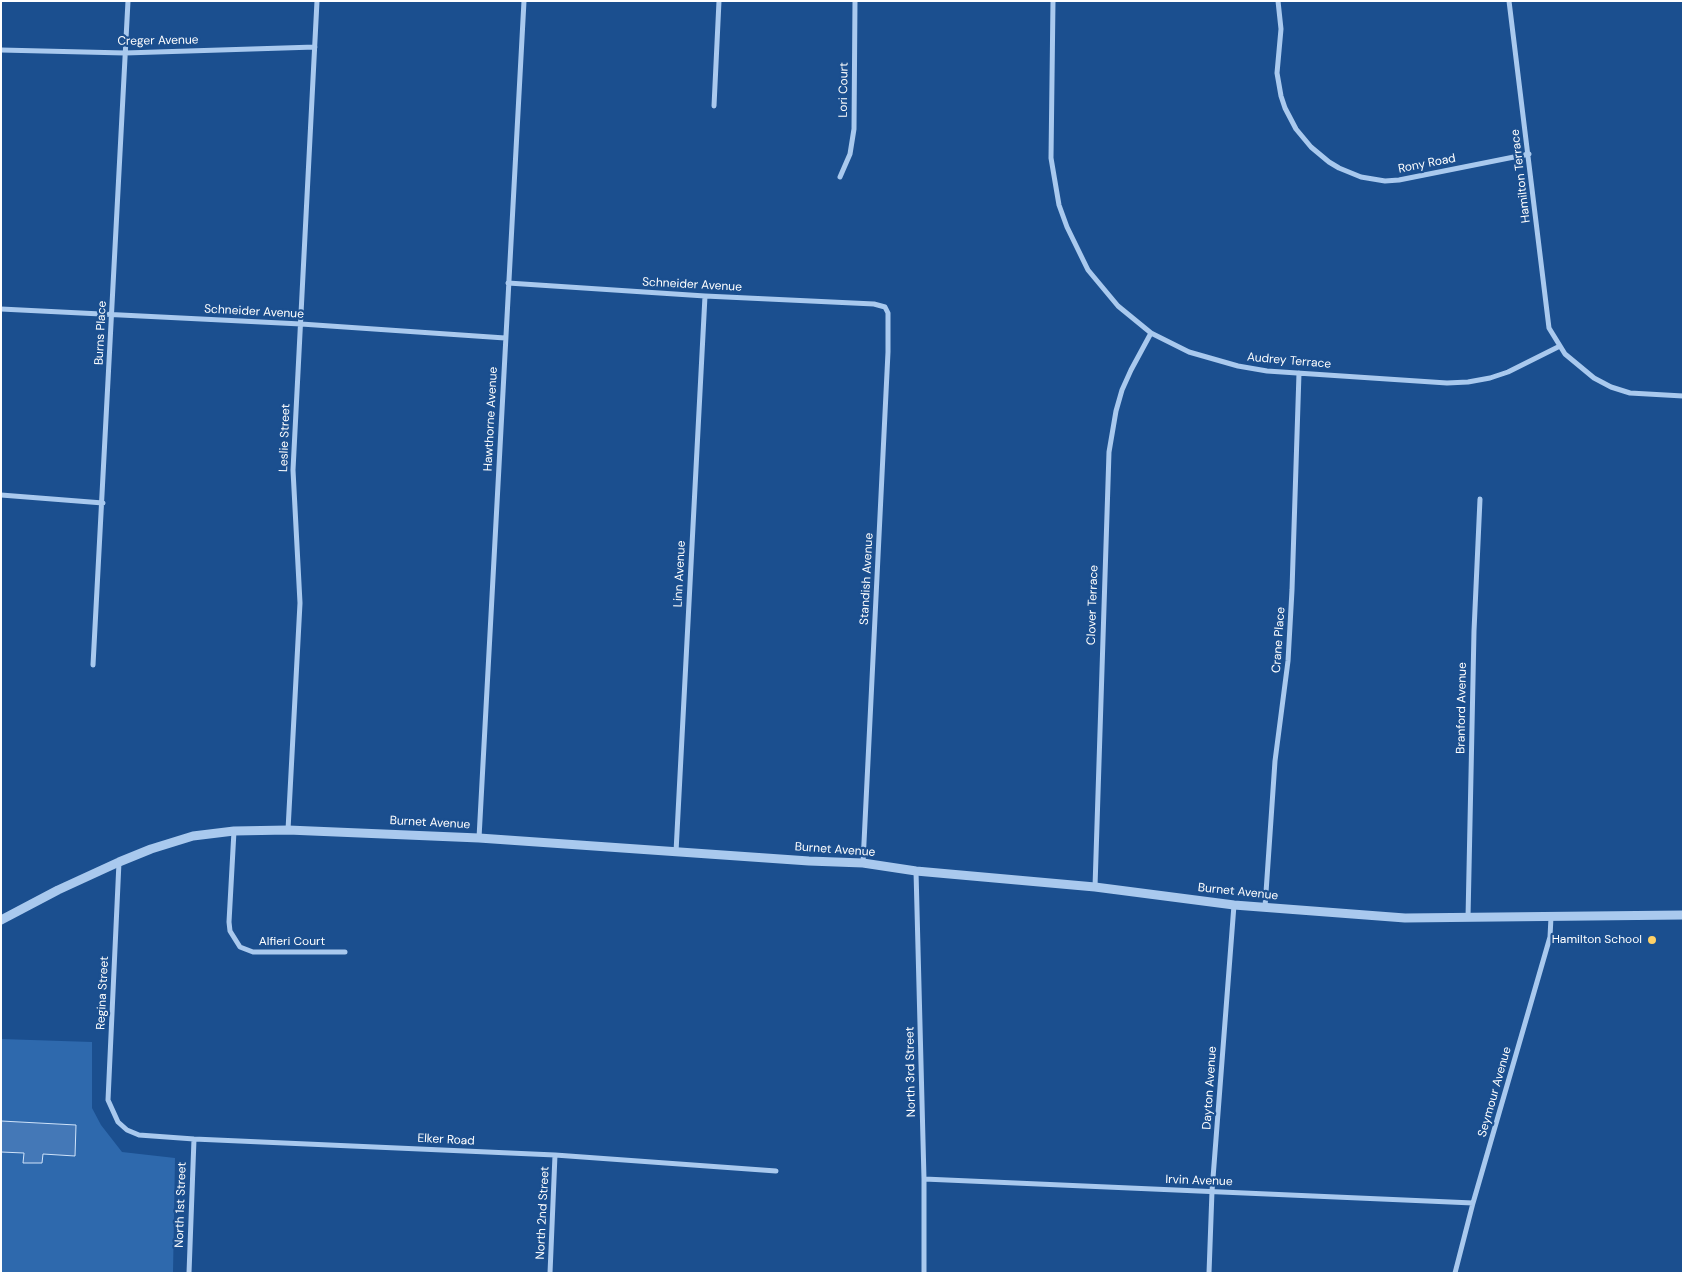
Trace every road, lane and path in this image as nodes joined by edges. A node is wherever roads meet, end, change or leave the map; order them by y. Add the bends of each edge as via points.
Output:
1 (128, 1) edge
2 (317, 1) edge
3 (524, 1) edge
4 (719, 1) edge
5 (855, 1) edge
6 (1053, 1) edge
7 (1278, 1) edge
8 (1509, 1) edge
9 (315, 47) junction
10 (1, 50) edge
11 (125, 53) junction
12 (714, 106) dead end
13 (1529, 154) junction
14 (840, 177) dead end
15 (508, 283) junction
16 (705, 296) junction
17 (874, 304) joint
18 (1, 309) edge
19 (112, 315) junction
20 (301, 324) junction
21 (1151, 333) junction
22 (505, 338) junction
23 (1560, 346) junction
24 (1299, 373) junction
25 (1683, 396) edge
26 (1, 495) edge
27 (1480, 499) dead end
28 (103, 503) junction
29 (93, 665) dead end
30 (288, 830) junction
31 (234, 831) junction
32 (479, 838) junction
33 (676, 852) junction
34 (119, 862) junction
35 (862, 863) junction
36 (916, 872) junction
37 (1095, 887) junction
38 (1234, 905) junction
39 (1265, 908) junction
40 (1683, 915) edge
41 (1551, 917) junction
42 (1468, 918) junction
43 (1, 920) edge
44 (345, 952) dead end
45 (118, 1122) joint
46 (194, 1139) junction
47 (556, 1155) junction
48 (776, 1171) dead end
49 (924, 1179) junction
50 (1212, 1191) junction
51 (1473, 1203) junction
52 (189, 1273) edge
53 (550, 1273) edge
54 (924, 1273) edge
55 (1209, 1273) edge
56 (1455, 1273) edge

1 - 11 street, Burns Place
2 - 9 street
3 - 15 street, Hawthorne Avenue
4 - 12 street
5 - 14 street, Lori Court via 854,129 850,154
6 - 21 street, Audrey Terrace via 1052,158 1059,205 1076,249 1093,276 1118,306
7 - 13 street, Rony Road via 1281,96 1296,129 1310,147 1329,162 1361,177 1399,180
8 - 13 street, Hamilton Terrace
9 - 11 street, Creger Avenue
9 - 20 street, Leslie Street
10 - 11 street, Creger Avenue
11 - 19 street, Burns Place
13 - 23 street, Hamilton Terrace via 1549,328
15 - 16 street, Schneider Avenue
15 - 22 street, Hawthorne Avenue
16 - 17 street, Schneider Avenue
16 - 33 street, Linn Avenue
17 - 35 street, Standish Avenue via 885,308 888,313 888,343
18 - 19 street, Schneider Avenue
19 - 20 street, Schneider Avenue
19 - 28 street, Burns Place
20 - 22 street, Schneider Avenue
20 - 30 street, Leslie Street via 293,470 300,604
21 - 24 street, Audrey Terrace via 1214,360 1268,371
21 - 37 street, Clover Terrace via 1122,390 1109,452
22 - 32 street, Hawthorne Avenue
23 - 24 street, Audrey Terrace via 1508,372 1468,382
23 - 25 street via 1594,378 1611,387 1630,394
24 - 39 street, Crane Place via 1293,581
26 - 28 street
27 - 42 street, Branford Avenue
28 - 29 street, Burns Place
30 - 31 street, Burnet Avenue
30 - 32 street, Burnet Avenue
31 - 34 street, Burnet Avenue via 193,836
31 - 44 street, Alfieri Court via 229,922 230,932 240,947 253,952
32 - 33 street, Burnet Avenue
33 - 35 street, Burnet Avenue
34 - 43 street, Burnet Avenue
34 - 45 street, Regina Street via 108,1100
35 - 36 street, Burnet Avenue
36 - 37 street, Burnet Avenue
36 - 49 street, North 3rd Street
37 - 38 street, Burnet Avenue
38 - 39 street, Burnet Avenue
38 - 50 street, Dayton Avenue
39 - 42 street, Burnet Avenue via 1405,918
40 - 41 street, Burnet Avenue
41 - 42 street, Burnet Avenue
41 - 51 street, Seymour Avenue via 1550,937
45 - 46 street, Elker Road via 139,1135
46 - 47 street, Elker Road
46 - 52 street, North 1st Street
47 - 48 street, Elker Road
47 - 53 street, North 2nd Street
49 - 50 street, Irvin Avenue
49 - 54 street, North 3rd Street
50 - 51 street, Irvin Avenue
50 - 55 street, Dayton Avenue
51 - 56 street, Seymour Avenue

